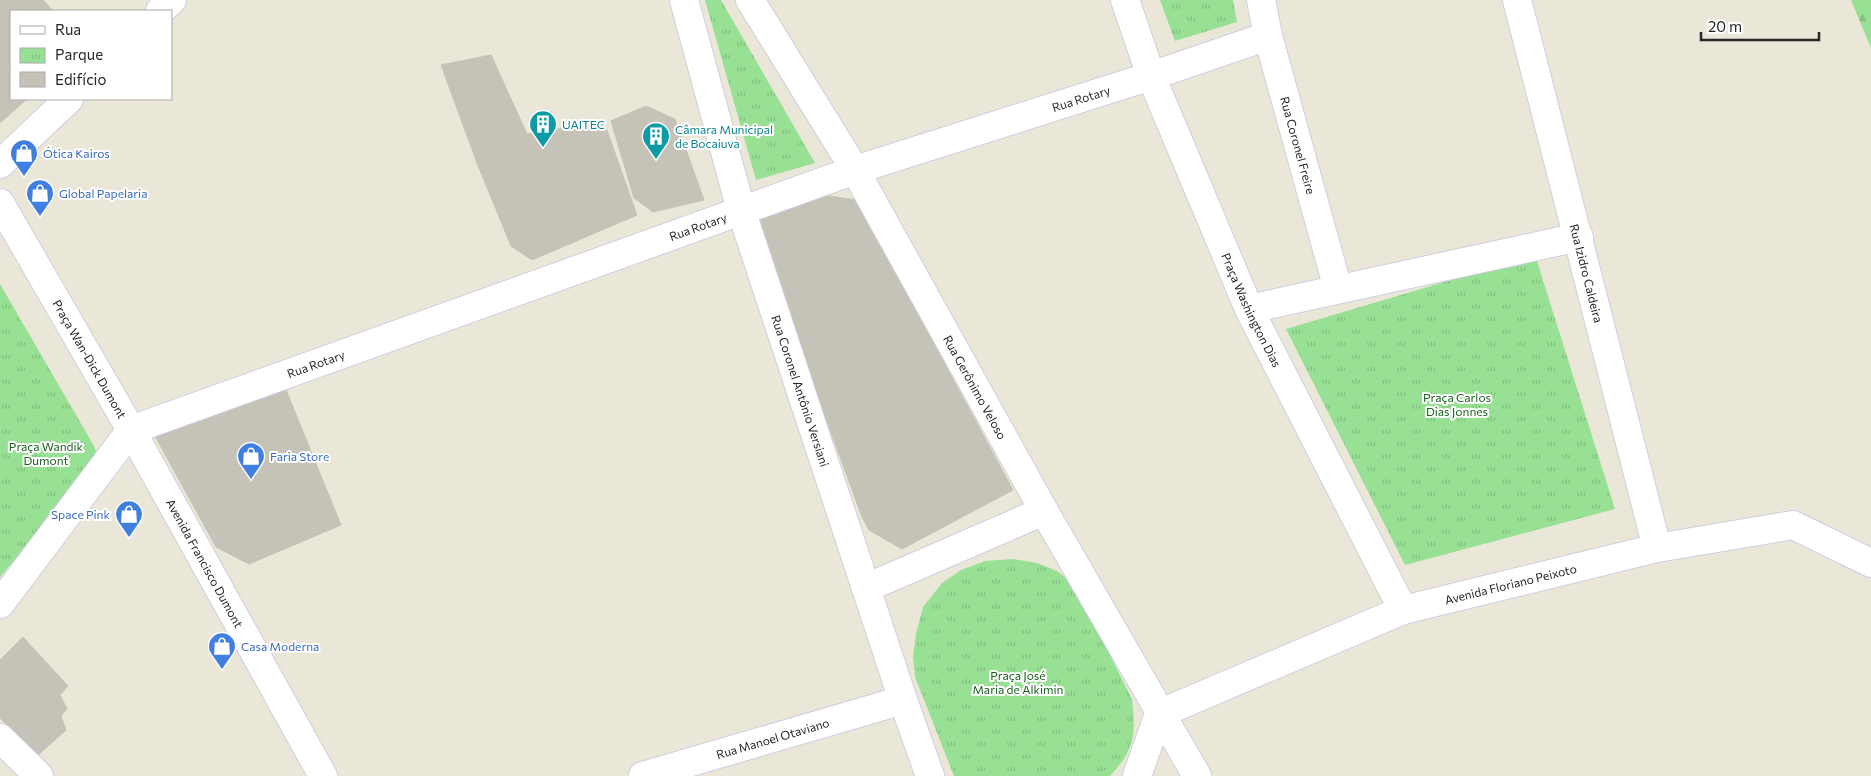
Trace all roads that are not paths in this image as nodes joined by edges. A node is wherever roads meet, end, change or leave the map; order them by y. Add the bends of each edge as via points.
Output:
1 (172, 0) edge
2 (684, 0) edge
3 (750, 0) edge
4 (1125, 0) edge
5 (1260, 0) edge
6 (1517, 0) edge
7 (161, 10) edge
8 (1268, 36) junction
9 (1151, 76) junction
10 (67, 100) edge
11 (0, 164) edge
12 (855, 170) junction
13 (0, 203) edge
14 (741, 210) junction
15 (1579, 237) junction
16 (1338, 289) junction
17 (1249, 309) junction
18 (131, 430) junction
19 (1044, 511) junction
20 (1657, 548) junction
21 (1871, 563) edge
22 (866, 588) junction
23 (0, 604) edge
24 (1403, 610) junction
25 (903, 700) junction
26 (1159, 714) junction
27 (0, 738) edge
28 (1192, 774) edge
29 (39, 776) edge
30 (323, 776) edge
31 (643, 776) edge
32 (930, 776) edge
33 (1137, 776) edge

1 - 7 street
2 - 14 street, Rua Coronel Antônio Versiani
3 - 12 street, Rua Gerônimo Veloso
4 - 9 street, Praça Washington Dias
5 - 8 street, Rua Coronel Freire
6 - 15 street, Rua Izidro Caldeira
8 - 9 street, Rua Rotary
8 - 16 street, Rua Coronel Freire
9 - 12 street, Rua Rotary
9 - 17 street, Praça Washington Dias
10 - 11 street
12 - 14 street, Rua Rotary
12 - 19 street, Rua Gerônimo Veloso
13 - 18 street, Praça Wan-Dick Dumont
14 - 18 street, Rua Rotary
14 - 22 street, Rua Coronel Antônio Versiani
15 - 16 street
15 - 20 street, Rua Izidro Caldeira
16 - 17 street
17 - 24 street, Praça Washington Dias
18 - 23 street, Praça Wan-Dick Dumont
18 - 30 street, Avenida Francisco Dumont
19 - 22 street
19 - 26 street, Rua Gerônimo Veloso
20 - 21 street, Avenida Floriano Peixoto via 1793,525
20 - 24 street, Avenida Floriano Peixoto
22 - 25 street, Rua Coronel Antônio Versiani
24 - 26 street, Avenida Floriano Peixoto
25 - 31 street, Rua Manoel Otaviano
25 - 32 street, Rua Coronel Antônio Versiani
26 - 28 street, Rua Gerônimo Veloso
26 - 33 street
27 - 29 street

